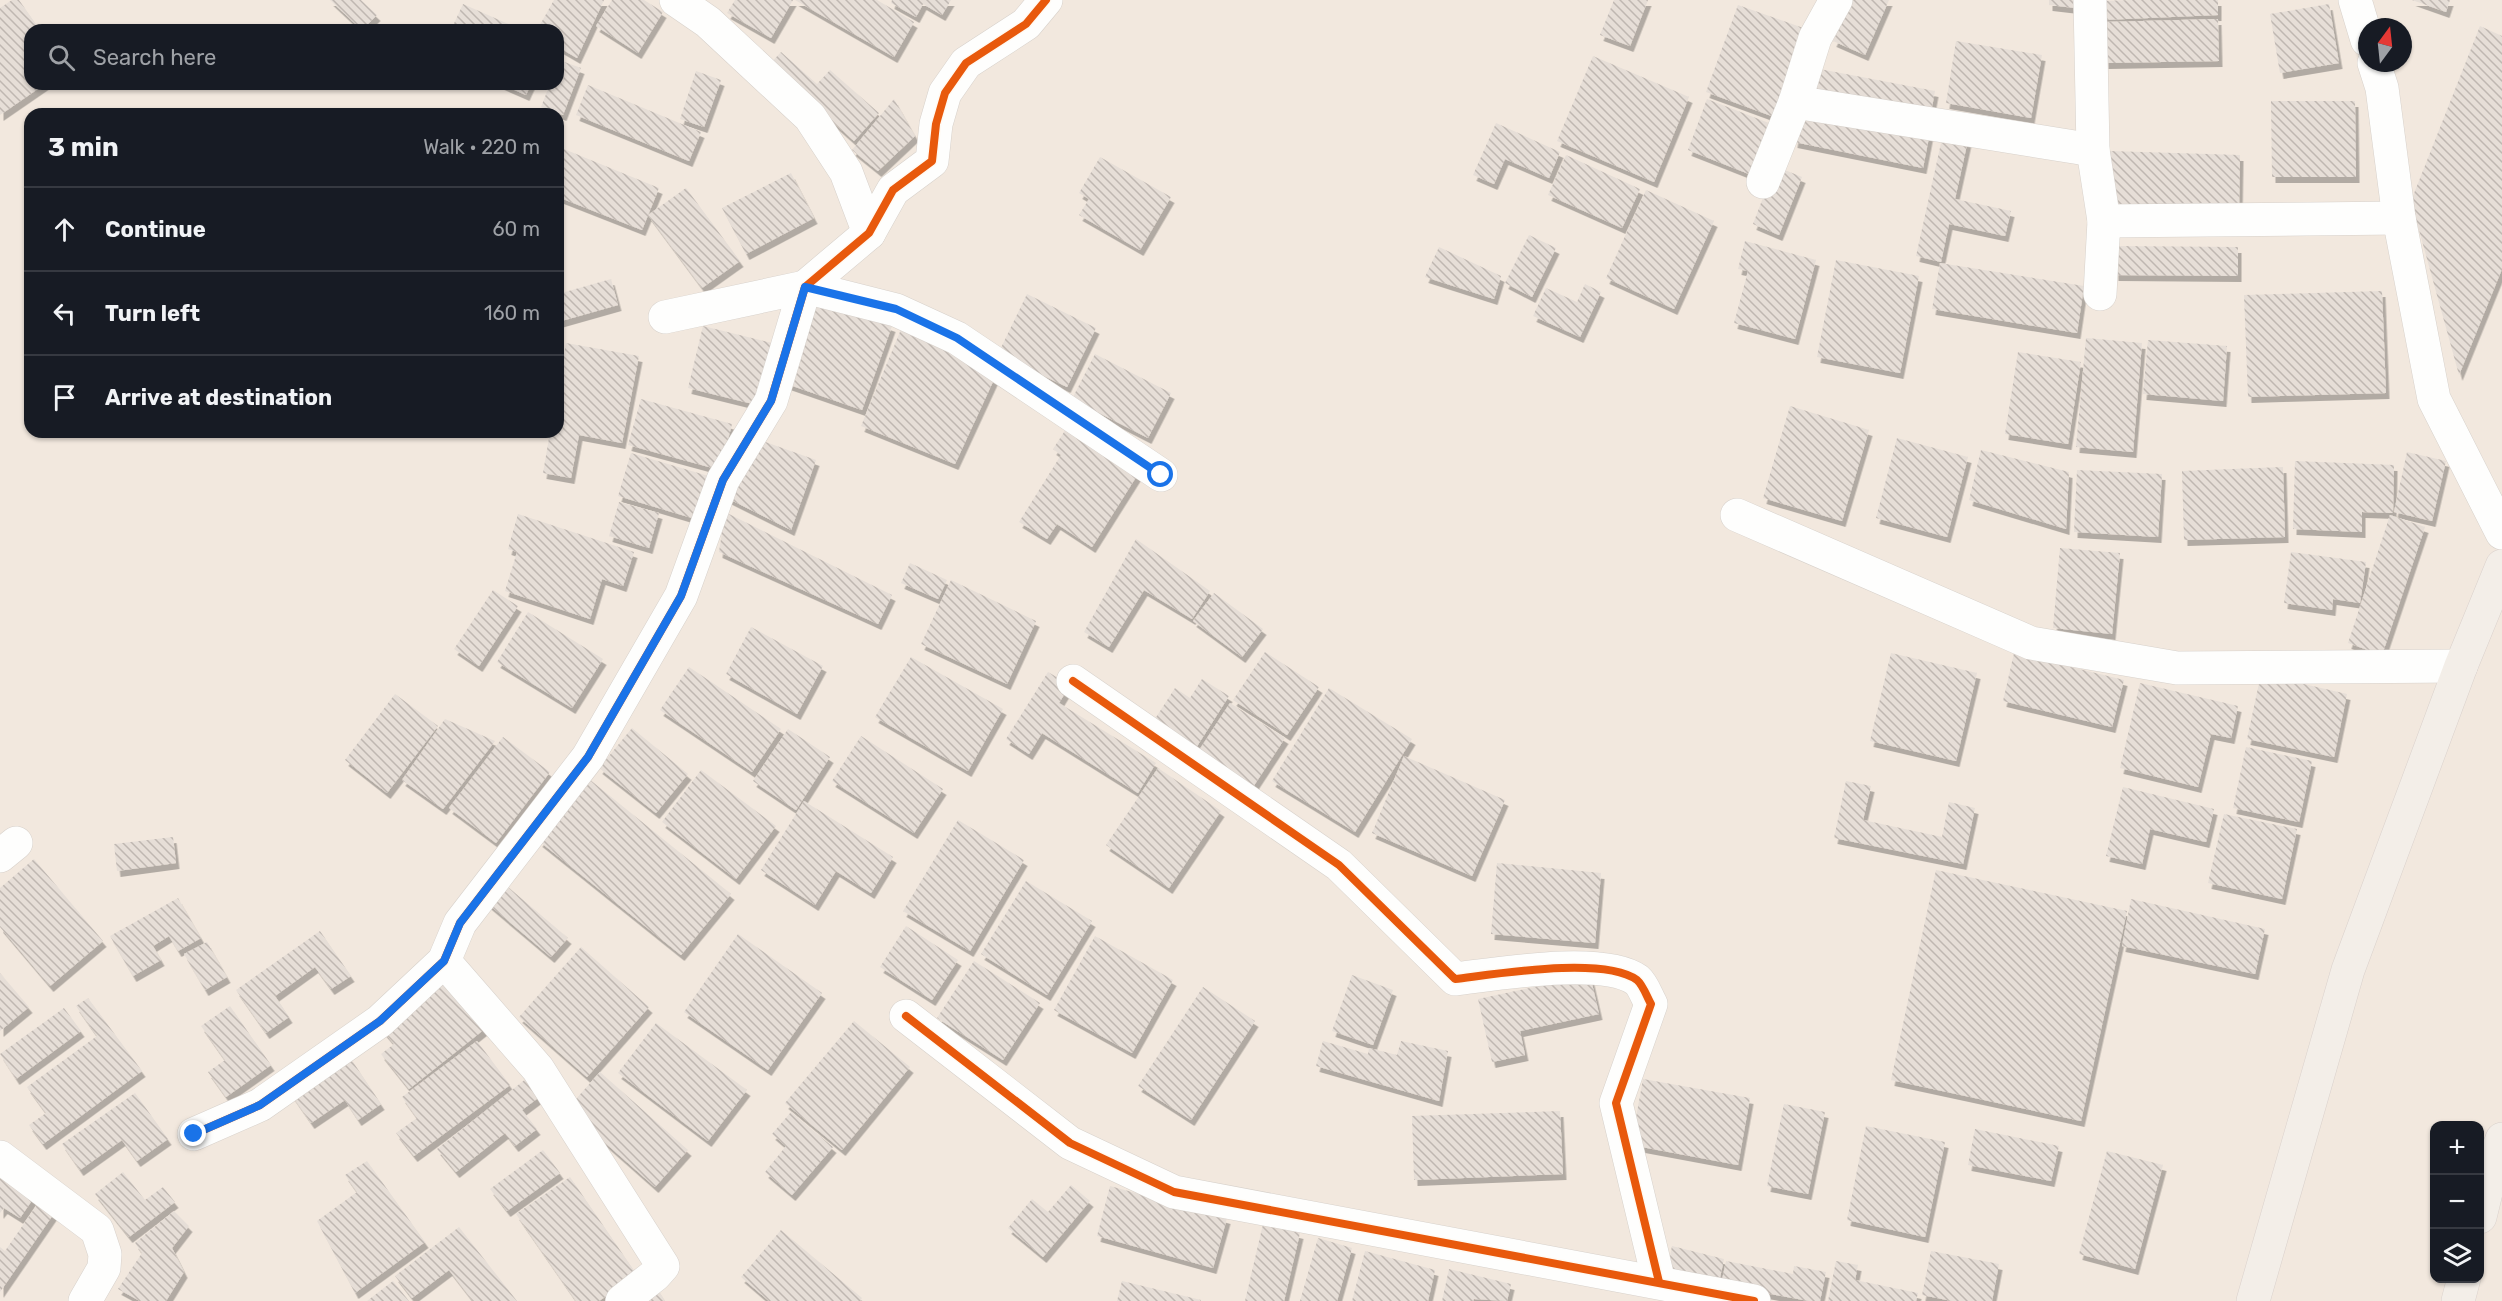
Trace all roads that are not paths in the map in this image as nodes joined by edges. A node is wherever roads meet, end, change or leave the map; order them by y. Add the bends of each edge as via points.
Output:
1 (676, 0) edge
2 (1046, 0) edge
3 (1836, 0) edge
4 (2090, 0) edge
5 (2355, 0) edge
6 (2360, 18) edge
7 (2377, 72) edge
8 (1795, 102) junction
9 (2093, 150) junction
10 (1763, 182) dead end
11 (2399, 218) junction
12 (2104, 221) junction
13 (869, 233) junction
14 (805, 287) junction
15 (2100, 294) dead end
16 (665, 317) dead end
17 (1161, 475) dead end
18 (1737, 515) dead end
19 (2502, 533) edge
20 (2502, 566) edge
21 (2460, 666) junction
22 (1073, 681) dead end
23 (444, 961) junction
24 (906, 1016) dead end
25 (194, 1134) dead end
26 (2502, 1139) edge
27 (0, 1157) edge
28 (2484, 1201) edge
29 (1659, 1282) junction
30 (2463, 1283) edge
31 (85, 1301) edge
32 (622, 1301) edge
33 (1754, 1301) edge
34 (2253, 1301) edge
35 (2458, 1301) edge

1 - 13 street via 708,22 810,117 846,172
2 - 13 street via 1026,24 966,63 945,93 936,124 932,161 893,190
3 - 8 street via 1815,38
4 - 9 street
5 - 6 street
7 - 11 street
8 - 9 street
8 - 10 street
9 - 12 street
11 - 12 street
11 - 19 street via 2434,399
12 - 15 street
13 - 14 street
14 - 16 street
14 - 17 street via 896,309 957,338
14 - 23 street via 771,401 723,480 681,596 588,757 460,923
18 - 21 street via 2031,643 2176,668
20 - 21 main road
21 - 34 main road via 2348,970
22 - 29 street via 1339,865 1455,979 1533,970 1609,969 1638,981 1651,1004 1616,1103
23 - 25 street via 380,1021 260,1105
23 - 32 street via 538,1069 663,1266
24 - 29 street via 1070,1143 1174,1192
26 - 28 main road
27 - 31 street via 97,1230 105,1254 104,1268
29 - 33 street
30 - 35 main road

